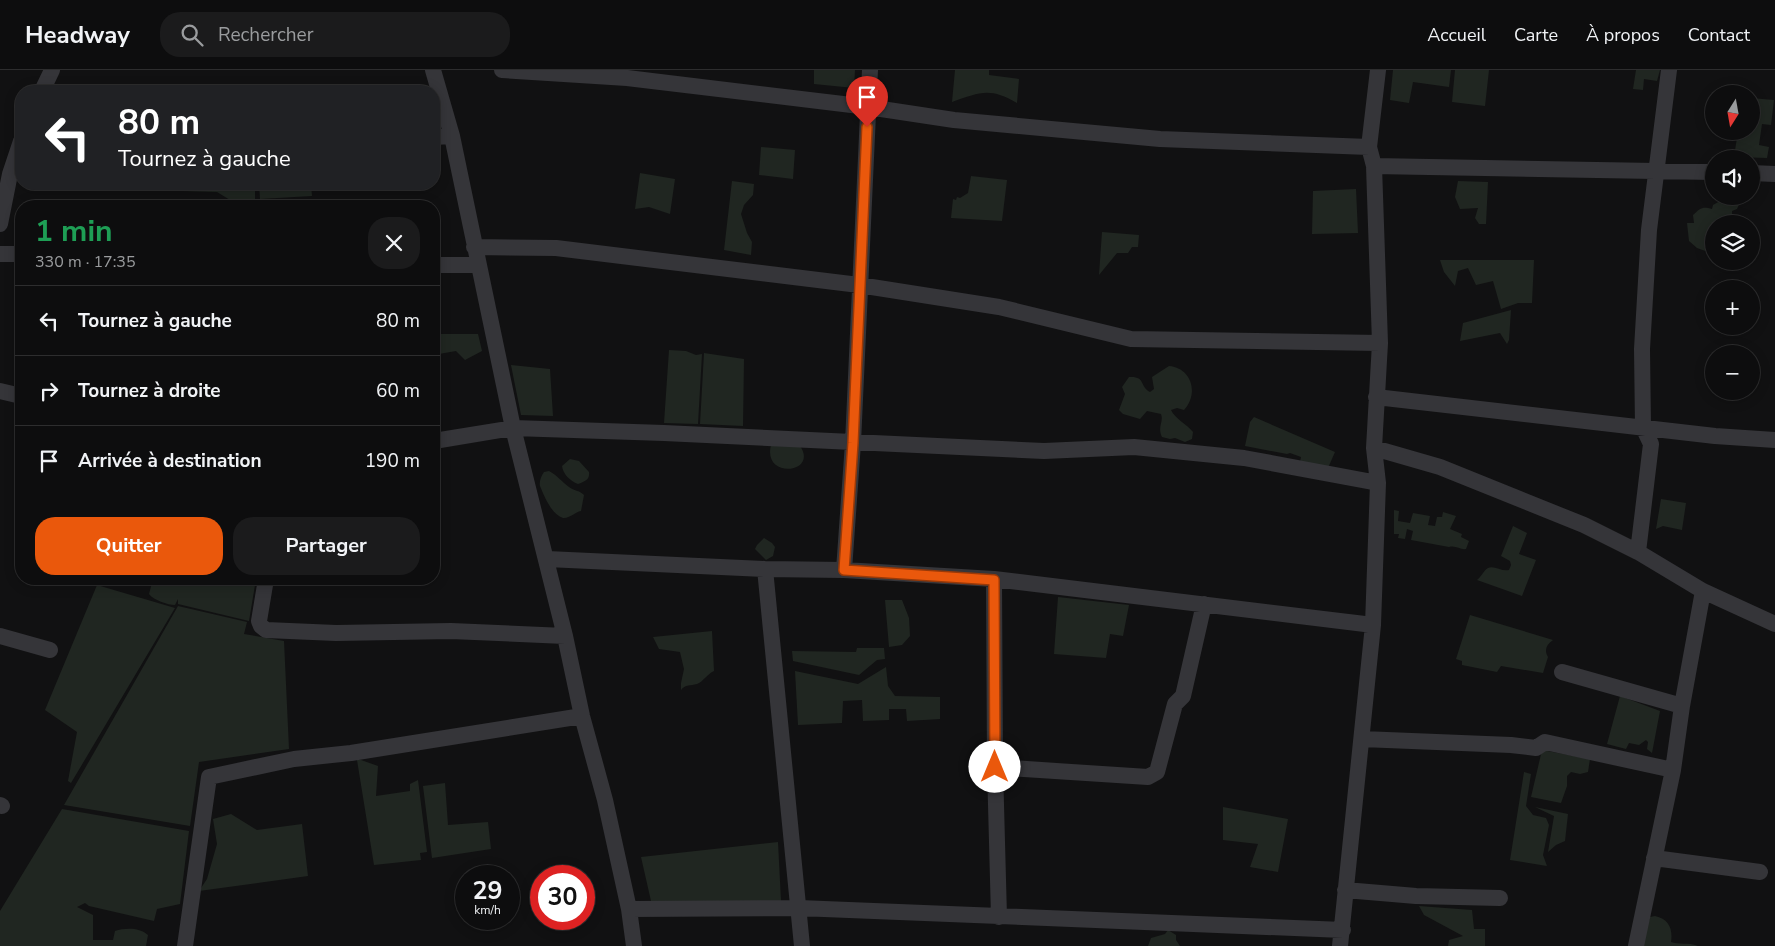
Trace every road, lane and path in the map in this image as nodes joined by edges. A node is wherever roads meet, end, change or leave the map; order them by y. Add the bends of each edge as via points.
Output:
1 (52, 70) edge
2 (433, 70) edge
3 (502, 70) edge
4 (870, 70) edge
5 (1378, 70) edge
6 (1669, 70) edge
7 (45, 85) edge
8 (437, 85) edge
9 (440, 94) edge
10 (868, 107) junction
11 (452, 136) junction
12 (440, 137) edge
13 (1369, 147) junction
14 (15, 159) edge
15 (1374, 166) junction
16 (1657, 170) junction
17 (1705, 172) edge
18 (1760, 173) edge
19 (1775, 174) edge
20 (0, 224) edge
21 (474, 247) junction
22 (0, 254) edge
23 (15, 254) edge
24 (440, 265) edge
25 (478, 265) junction
26 (859, 286) junction
27 (1380, 343) junction
28 (0, 391) edge
29 (15, 395) edge
30 (1376, 397) junction
31 (1643, 427) junction
32 (513, 428) junction
33 (440, 440) edge
34 (1775, 440) edge
35 (853, 443) junction
36 (1374, 448) junction
37 (1378, 483) junction
38 (1638, 552) junction
39 (546, 559) junction
40 (765, 569) junction
41 (844, 570) junction
42 (994, 580) junction
43 (265, 585) edge
44 (1703, 591) junction
45 (1204, 604) junction
46 (1775, 624) edge
47 (1374, 625) junction
48 (0, 636) edge
49 (565, 636) junction
50 (50, 650) dead end
51 (1562, 672) dead end
52 (1682, 706) junction
53 (582, 716) junction
54 (1362, 739) junction
55 (995, 767) junction
56 (1673, 770) junction
57 (1654, 858) junction
58 (1760, 872) dead end
59 (1345, 890) junction
60 (1500, 898) dead end
61 (799, 908) junction
62 (629, 909) junction
63 (1000, 917) junction
64 (1341, 938) edge
65 (185, 946) edge
66 (634, 946) edge
67 (802, 946) edge
68 (1636, 946) edge

1 - 7 street
2 - 8 street
3 - 10 street via 627,78
4 - 10 street
5 - 13 street
6 - 16 street
9 - 11 street
10 - 13 street via 954,120 1160,140
10 - 26 street
11 - 12 street
11 - 21 street
13 - 15 street
14 - 20 street
15 - 16 street
15 - 27 street
16 - 17 street
16 - 31 street via 1649,230 1642,348
18 - 19 street
21 - 25 street
21 - 26 street via 556,248
22 - 23 street
24 - 25 street
25 - 32 street
26 - 27 street via 999,307 1131,339
26 - 35 street
27 - 30 street
28 - 29 street
30 - 31 street
30 - 36 street
31 - 34 street
31 - 38 street via 1651,444
32 - 33 street
32 - 35 street
32 - 39 street
35 - 37 street via 1044,451 1134,447 1244,458
35 - 41 street
36 - 37 street
36 - 38 street via 1440,467 1584,525
37 - 47 street
38 - 44 street
39 - 40 street
39 - 49 street
40 - 41 street
40 - 61 street
41 - 42 street
42 - 45 street
42 - 55 street
43 - 49 street via 259,621 266,630 336,633 451,631
44 - 46 street
44 - 52 street
45 - 47 street
45 - 55 street via 1183,696 1175,704 1157,772 1148,777
47 - 54 street
48 - 50 street
49 - 53 street
51 - 52 street
52 - 56 street
53 - 62 street
53 - 65 street via 294,759 209,777
54 - 56 street via 1536,748 1545,742
54 - 59 street
55 - 63 street
56 - 57 street
57 - 58 street
57 - 68 street
59 - 60 street
59 - 64 street
61 - 62 street
61 - 63 street
61 - 67 street
62 - 66 street
63 - 64 street

